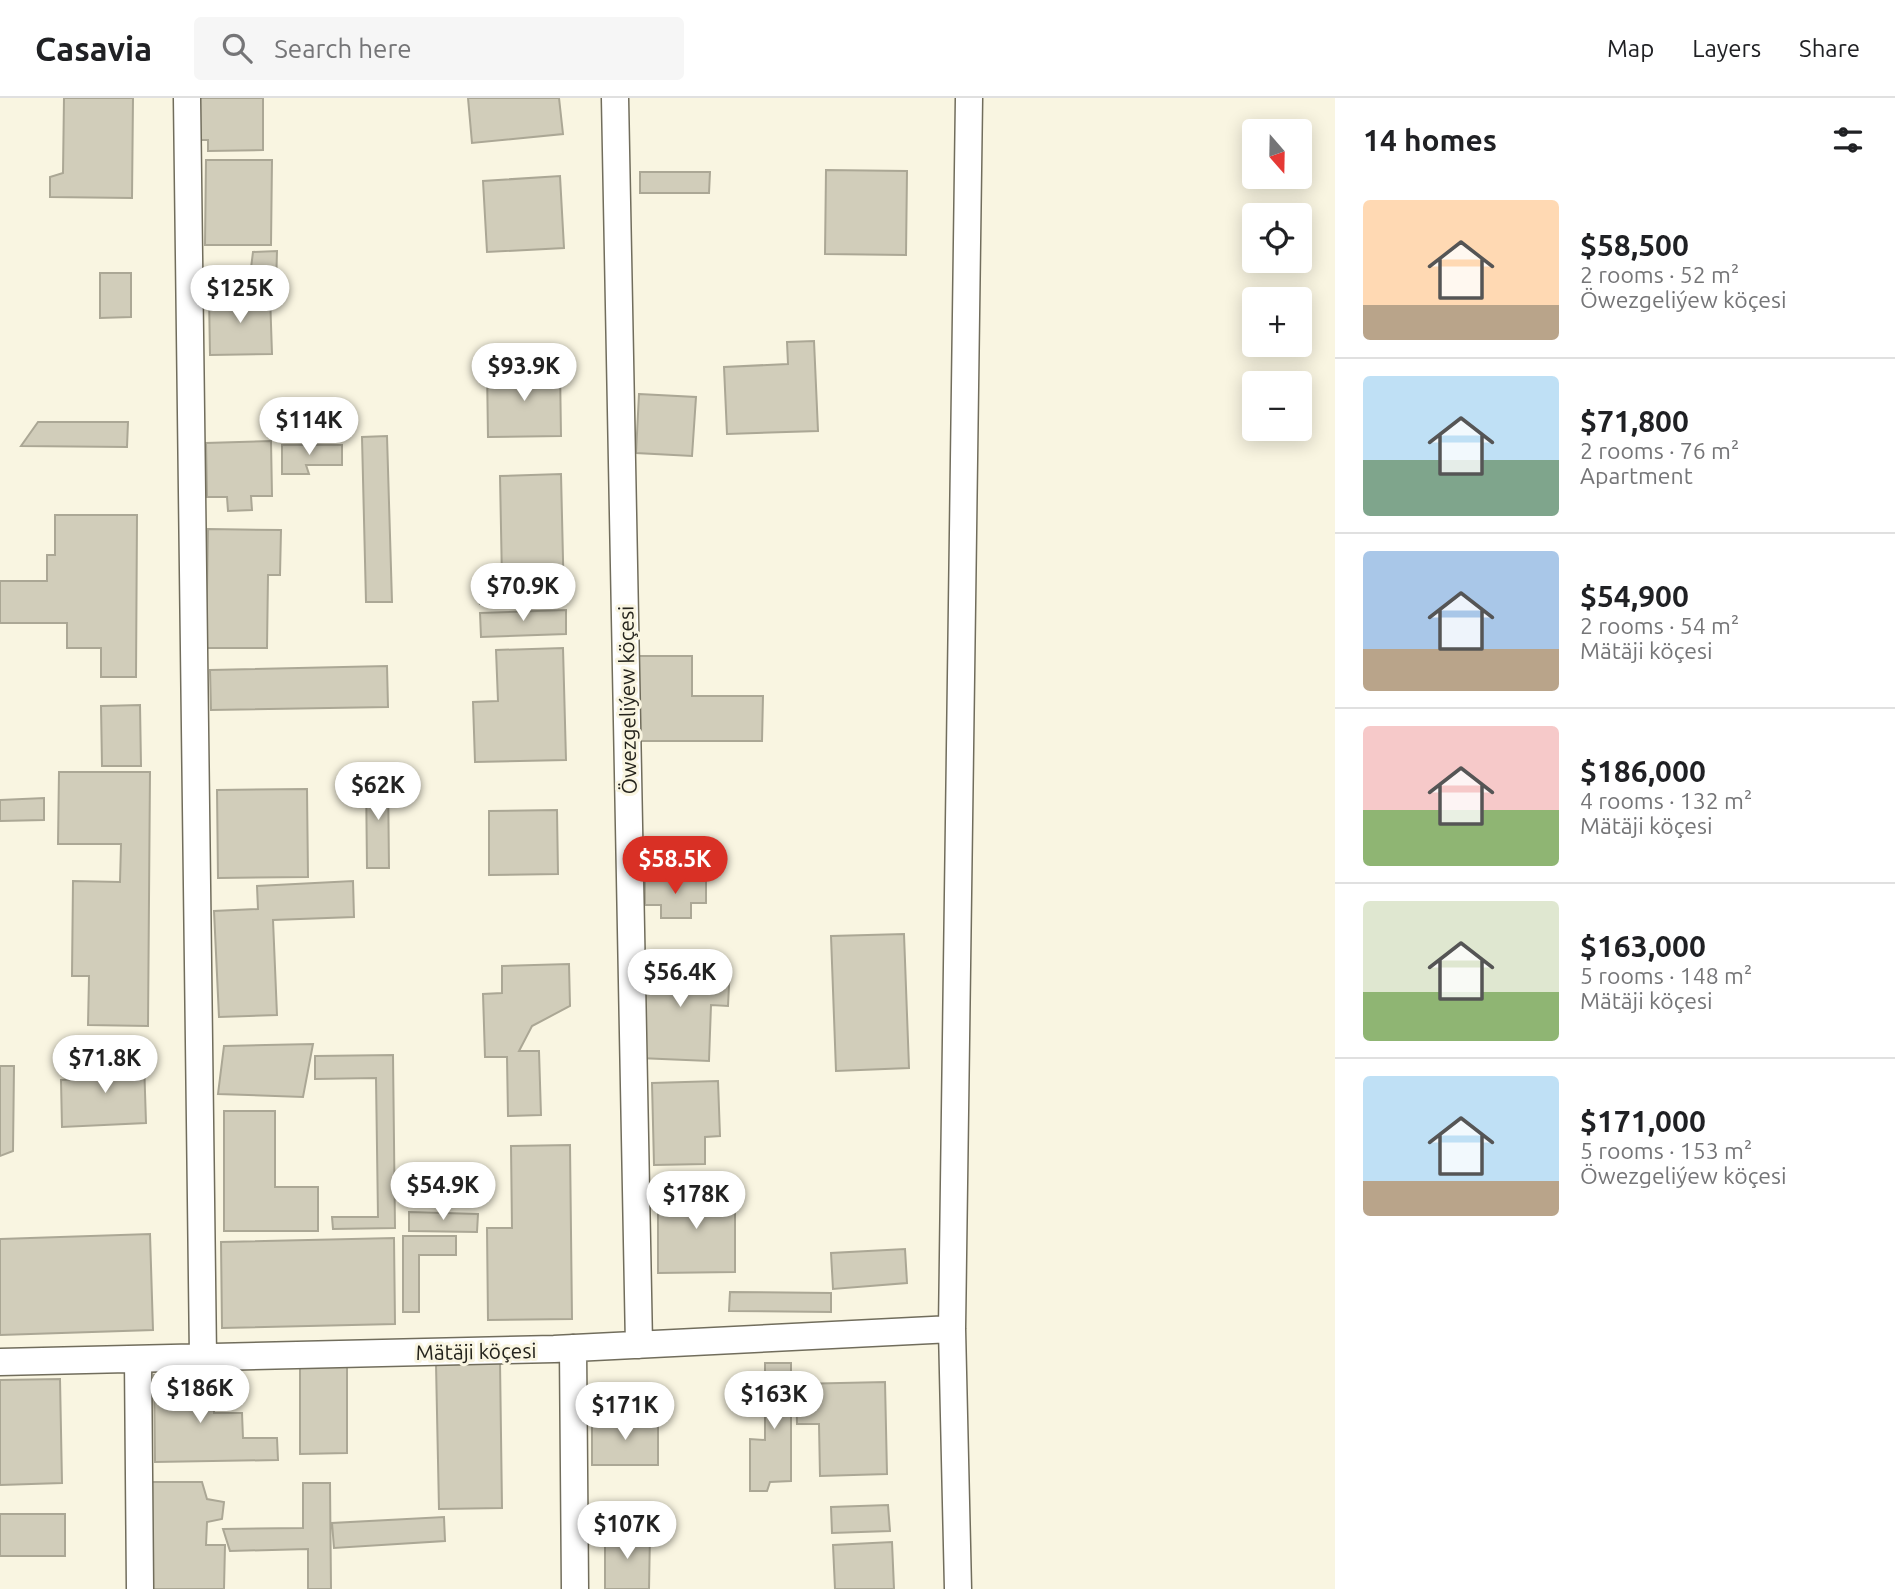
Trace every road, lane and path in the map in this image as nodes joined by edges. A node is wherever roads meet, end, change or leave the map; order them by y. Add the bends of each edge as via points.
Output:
1 (187, 98) edge
2 (615, 98) edge
3 (969, 98) edge
4 (952, 1329) junction
5 (639, 1345) junction
6 (573, 1348) junction
7 (203, 1357) junction
8 (138, 1359) junction
9 (0, 1362) edge
10 (141, 1589) edge
11 (575, 1589) edge
12 (958, 1589) edge

1 - 7 street
2 - 5 street, Öwezgeliýew köçesi
3 - 4 street
4 - 5 street, Mätäji köçesi
4 - 12 street
5 - 6 street, Mätäji köçesi
6 - 7 street, Mätäji köçesi
6 - 11 street
7 - 8 street, Mätäji köçesi
8 - 9 street, Mätäji köçesi
8 - 10 street

